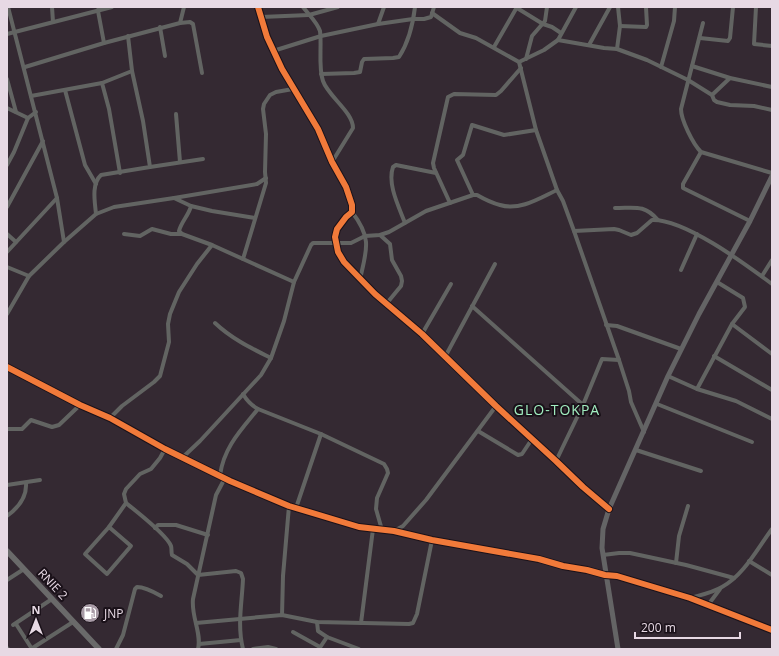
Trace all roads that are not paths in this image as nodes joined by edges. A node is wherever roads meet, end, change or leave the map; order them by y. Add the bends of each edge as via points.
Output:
1 (8, 7) edge
2 (52, 7) edge
3 (112, 7) edge
4 (184, 7) edge
5 (258, 7) edge
6 (303, 7) edge
7 (338, 7) edge
8 (384, 7) edge
9 (415, 7) edge
10 (434, 7) edge
11 (517, 7) edge
12 (547, 7) edge
13 (576, 7) edge
14 (610, 7) edge
15 (618, 7) edge
16 (646, 7) edge
17 (675, 7) edge
18 (733, 7) edge
19 (756, 7) edge
20 (99, 9) edge
21 (432, 13) junction
22 (309, 15) junction
23 (261, 17) junction
24 (413, 19) junction
25 (53, 22) junction
26 (180, 22) junction
27 (704, 23) dead end
28 (378, 24) junction
29 (543, 24) junction
30 (620, 26) junction
31 (160, 27) junction
32 (15, 32) junction
33 (561, 33) junction
34 (7, 34) edge
35 (128, 36) junction
36 (321, 36) junction
37 (700, 38) junction
38 (558, 40) junction
39 (104, 43) junction
40 (589, 45) junction
41 (772, 46) edge
42 (494, 47) junction
43 (617, 49) junction
44 (273, 51) junction
45 (165, 56) dead end
46 (526, 59) junction
47 (519, 62) junction
48 (692, 66) junction
49 (25, 67) junction
50 (662, 67) junction
51 (521, 68) junction
52 (132, 71) junction
53 (202, 73) dead end
54 (321, 74) junction
55 (730, 78) junction
56 (7, 79) edge
57 (688, 80) junction
58 (102, 83) junction
59 (772, 87) edge
60 (65, 90) junction
61 (293, 90) junction
62 (712, 95) junction
63 (31, 96) junction
64 (7, 108) edge
65 (772, 110) edge
66 (16, 112) junction
67 (36, 112) junction
68 (176, 114) dead end
69 (28, 118) junction
70 (536, 130) junction
71 (43, 140) junction
72 (701, 152) junction
73 (203, 159) dead end
74 (180, 162) junction
75 (332, 162) junction
76 (7, 165) edge
77 (150, 168) junction
78 (120, 173) junction
79 (436, 173) junction
80 (772, 175) edge
81 (266, 178) junction
82 (96, 184) junction
83 (257, 184) junction
84 (265, 188) junction
85 (557, 190) junction
86 (473, 196) junction
87 (57, 198) junction
88 (174, 198) junction
89 (450, 203) junction
90 (191, 206) junction
91 (7, 207) edge
92 (615, 208) dead end
93 (352, 212) junction
94 (96, 214) junction
95 (255, 218) junction
96 (658, 220) junction
97 (750, 221) junction
98 (405, 222) junction
99 (574, 231) junction
100 (7, 234) edge
101 (124, 234) dead end
102 (182, 234) junction
103 (697, 234) junction
104 (380, 235) junction
105 (365, 236) junction
106 (16, 242) junction
107 (64, 242) junction
108 (335, 243) junction
109 (212, 245) junction
110 (7, 252) edge
111 (732, 255) junction
112 (243, 259) junction
113 (772, 260) edge
114 (494, 264) dead end
115 (7, 267) edge
116 (680, 270) dead end
117 (29, 276) junction
118 (762, 276) junction
119 (360, 279) junction
120 (294, 282) junction
121 (717, 282) junction
122 (451, 284) dead end
123 (772, 284) edge
124 (387, 303) junction
125 (472, 306) junction
126 (7, 314) edge
127 (215, 323) dead end
128 (732, 324) junction
129 (606, 325) junction
130 (422, 334) junction
131 (681, 349) junction
132 (772, 354) edge
133 (714, 356) junction
134 (445, 357) junction
135 (271, 358) junction
136 (619, 360) junction
137 (7, 368) edge
138 (668, 376) junction
139 (697, 389) junction
140 (772, 390) edge
141 (243, 394) junction
142 (656, 404) junction
143 (80, 405) junction
144 (583, 405) junction
145 (496, 406) junction
146 (258, 410) junction
147 (110, 418) junction
148 (772, 419) edge
149 (7, 429) edge
150 (478, 431) junction
151 (644, 432) junction
152 (321, 434) junction
153 (532, 439) junction
154 (752, 442) dead end
155 (165, 449) junction
156 (636, 450) junction
157 (183, 457) junction
158 (556, 461) junction
159 (701, 471) dead end
160 (220, 475) junction
161 (225, 478) junction
162 (40, 480) dead end
163 (26, 483) junction
164 (7, 485) edge
165 (126, 503) junction
166 (288, 506) junction
167 (688, 506) dead end
168 (296, 508) junction
169 (609, 509) junction
170 (7, 516) edge
171 (109, 527) junction
172 (155, 528) junction
173 (372, 529) junction
174 (382, 530) junction
175 (772, 530) edge
176 (394, 531) junction
177 (208, 535) junction
178 (432, 540) junction
179 (7, 550) edge
180 (603, 555) junction
181 (749, 561) junction
182 (676, 563) junction
183 (24, 569) junction
184 (198, 575) junction
185 (605, 575) junction
186 (772, 575) edge
187 (734, 578) junction
188 (7, 580) edge
189 (720, 588) junction
190 (161, 596) dead end
191 (690, 598) junction
192 (52, 599) junction
193 (708, 605) junction
194 (282, 616) junction
195 (239, 618) junction
196 (73, 622) junction
197 (317, 622) junction
198 (196, 623) junction
199 (361, 623) junction
200 (772, 630) edge
201 (293, 632) dead end
202 (327, 637) junction
203 (241, 640) junction
204 (198, 647) edge
205 (319, 648) edge
206 (32, 649) edge
207 (99, 649) edge
208 (116, 649) edge
209 (245, 649) edge
210 (253, 649) edge
211 (276, 649) edge
212 (359, 649) edge
213 (618, 649) edge

1 - 32 street
2 - 25 street
3 - 20 street
4 - 26 street
5 - 23 street
6 - 22 street
7 - 22 street
8 - 28 street
9 - 24 street
10 - 21 street
11 - 29 street
11 - 42 street
12 - 29 street
13 - 33 street
14 - 40 street
15 - 30 street
16 - 30 street via 646,27
17 - 50 street
18 - 37 street via 728,41
19 - 41 street via 754,44
20 - 25 street
20 - 39 street
21 - 24 street via 428,18
21 - 42 street via 460,33
22 - 23 street
22 - 36 street via 318,25
23 - 44 street
24 - 28 street
24 - 54 street via 399,57 364,59 360,72
25 - 32 street
26 - 31 street
26 - 53 street via 193,24
27 - 37 street
28 - 36 street
29 - 33 street
29 - 46 street via 532,36
30 - 43 street
31 - 35 street
31 - 45 street
32 - 34 street
32 - 49 street
33 - 38 street
35 - 39 street
35 - 52 street
36 - 44 street
36 - 54 street
37 - 48 street
38 - 40 street
38 - 46 street
39 - 49 street
40 - 43 street
42 - 47 street
43 - 50 street
44 - 61 street
46 - 47 street
47 - 51 street
48 - 55 street
48 - 57 street
49 - 63 street
50 - 57 street
51 - 70 street
51 - 79 street via 496,95 454,94 448,97 433,163
52 - 58 street
52 - 77 street
54 - 75 street via 324,85 349,116 353,125
55 - 59 street
55 - 62 street
56 - 66 street
57 - 62 street
57 - 72 street via 680,109 696,148
58 - 60 street
58 - 78 street
60 - 63 street
60 - 82 street via 85,165
61 - 75 street via 318,129
61 - 81 street via 276,92 270,95 264,104
62 - 65 street via 717,102
63 - 67 street
64 - 66 street
66 - 69 street
67 - 69 street
67 - 71 street
68 - 74 street
69 - 76 street
70 - 85 street
70 - 86 street via 504,135 471,126 463,155 458,160
71 - 87 street
71 - 91 street
72 - 80 street
72 - 97 street via 683,188
73 - 74 street
74 - 77 street
75 - 93 street via 346,187
77 - 78 street
78 - 82 street via 101,176
79 - 89 street
79 - 98 street via 393,167 393,187
80 - 97 main road
81 - 83 street
81 - 84 street
82 - 94 street
83 - 84 street
83 - 88 street
84 - 95 street
85 - 86 street via 522,206 501,206
85 - 99 street
86 - 89 street
87 - 106 street
87 - 107 street
88 - 90 street
88 - 94 street via 114,207
89 - 98 street
90 - 95 street
90 - 102 street via 180,228
92 - 96 street via 648,210
93 - 105 street
93 - 108 street via 337,229
94 - 107 street
95 - 112 street
96 - 99 street via 652,220 631,235 614,229
96 - 103 street
97 - 111 main road
98 - 104 street
99 - 129 street
100 - 106 street
101 - 102 street via 140,236 152,229
102 - 109 street
103 - 111 street
103 - 116 street
104 - 105 street
104 - 124 street via 390,244 392,260 402,281
105 - 108 street via 351,243
105 - 119 street via 367,249
106 - 110 street
107 - 117 street
108 - 119 street via 344,262
108 - 120 street via 313,243
109 - 112 street
109 - 147 street via 179,292 170,314 169,342 160,376
111 - 118 street
111 - 121 main road
112 - 120 street
113 - 118 street
114 - 125 street
115 - 117 street
117 - 126 street
118 - 123 street
119 - 124 street
120 - 135 street
121 - 128 street via 743,298 745,307
121 - 131 main road
122 - 130 street
124 - 130 street
125 - 134 street
125 - 144 street
127 - 135 street via 242,344
128 - 132 street
128 - 133 street
129 - 131 street via 617,326
129 - 136 street
130 - 134 street
131 - 138 main road
133 - 139 street
133 - 140 street
134 - 145 street
135 - 141 street via 261,375
136 - 144 street via 602,359
136 - 151 street via 631,402
137 - 143 street
138 - 139 street
138 - 142 main road
139 - 148 street via 736,401
141 - 146 street
141 - 157 street
142 - 151 main road
142 - 154 street
143 - 147 street
143 - 149 street via 55,427 31,420 22,429
144 - 158 street
145 - 150 street
145 - 153 street
146 - 152 street
146 - 160 street via 230,444 223,458
147 - 155 street
150 - 153 street via 518,455 522,454
150 - 176 street via 422,506 403,526
151 - 156 main road
152 - 168 street
152 - 174 street via 384,464 388,473 377,498 376,509
153 - 158 street
155 - 157 street
155 - 165 street via 156,465 140,474 126,489
156 - 159 street
156 - 169 main road
157 - 160 street
158 - 169 street
160 - 161 street
161 - 166 street
161 - 177 street via 216,495
162 - 163 street
163 - 164 street
163 - 170 street via 27,490 23,499
165 - 171 street
165 - 172 street
166 - 168 street
166 - 194 street
167 - 182 street via 679,536
168 - 173 street
169 - 180 main road via 603,529
171 - 171 street via 131,546 107,574 85,554
172 - 177 street via 158,525 176,524
172 - 184 street via 171,545 172,555 187,564
173 - 174 street
173 - 199 street
174 - 176 street
175 - 181 street
176 - 178 street
177 - 184 street
178 - 185 street via 522,556
178 - 199 street via 415,620 409,624
179 - 183 highway, RNIE 2 / RNIE 2
180 - 182 street via 627,552
180 - 185 main road
181 - 186 street
181 - 187 street
182 - 187 street
183 - 188 street
183 - 192 highway, RNIE 2 / RNIE 2
184 - 195 street via 236,571 241,573 243,578
184 - 198 street via 192,605
185 - 191 street via 617,576
185 - 213 main road
187 - 189 street
189 - 191 street
189 - 193 street
190 - 208 street via 141,587 135,589 123,635
191 - 193 street
192 - 196 highway, RNIE 2 / RNIE 2
192 - 206 street via 15,625
193 - 200 street
194 - 195 street
194 - 197 street
195 - 198 street
195 - 203 street
196 - 206 street
196 - 207 highway, RNIE 2 / RNIE 2
197 - 199 street
197 - 202 street via 318,631
198 - 204 street
201 - 205 street
202 - 205 street
202 - 212 street
203 - 204 street
203 - 209 street
210 - 211 street

